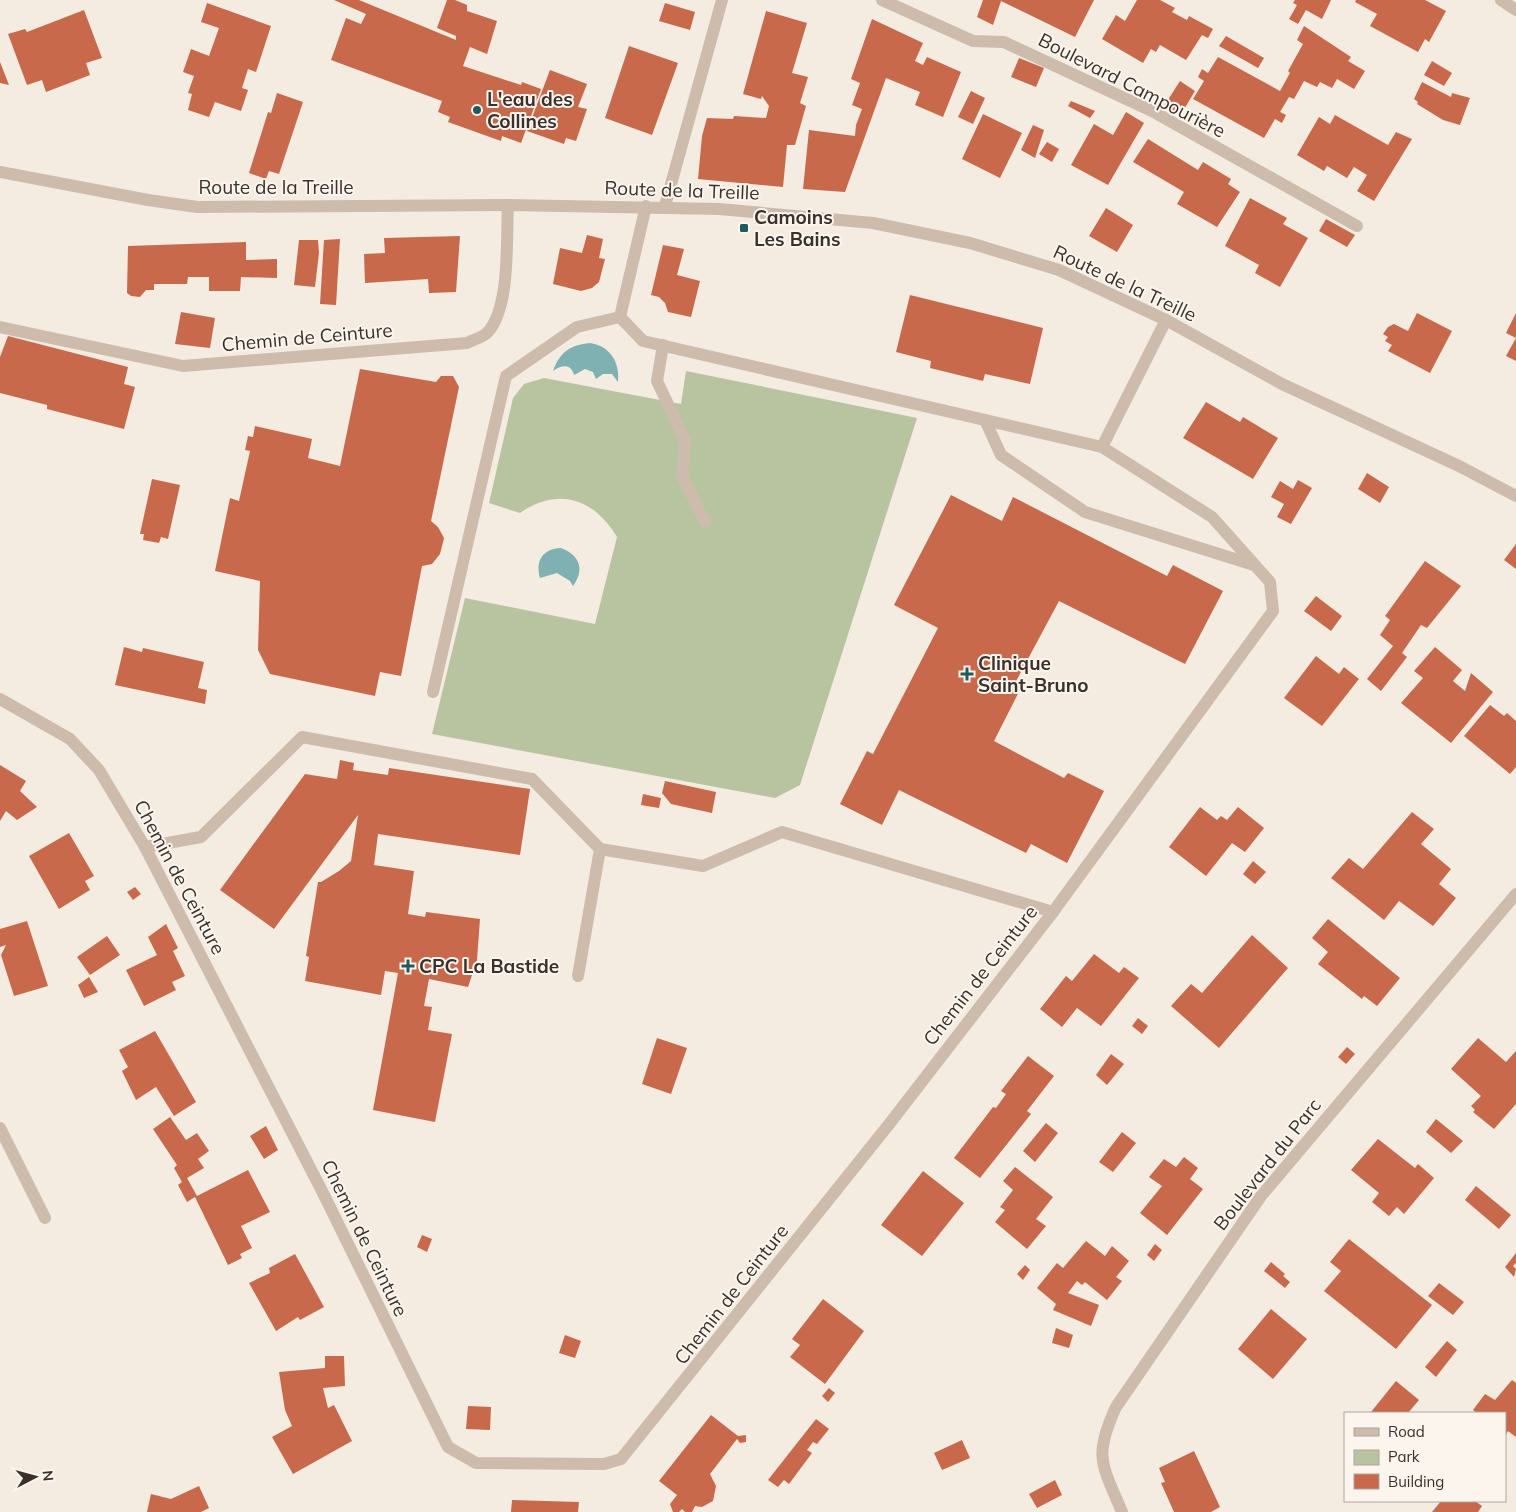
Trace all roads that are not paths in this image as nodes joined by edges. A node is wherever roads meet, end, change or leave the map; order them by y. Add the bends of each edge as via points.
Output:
1 (722, 0) edge
2 (882, 0) edge
3 (1501, 0) edge
4 (1516, 10) edge
5 (0, 172) edge
6 (508, 205) junction
7 (646, 206) junction
8 (665, 206) junction
9 (1357, 226) dead end
10 (620, 318) junction
11 (1166, 320) junction
12 (0, 327) edge
13 (663, 345) junction
14 (985, 420) junction
15 (1102, 447) junction
16 (1516, 496) edge
17 (705, 522) dead end
18 (1254, 565) junction
19 (433, 692) dead end
20 (0, 699) edge
21 (145, 847) junction
22 (600, 848) junction
23 (1516, 894) edge
24 (1053, 912) junction
25 (578, 976) dead end
26 (0, 1128) edge
27 (45, 1218) dead end
28 (1122, 1512) edge

1 - 8 street
2 - 9 street, Boulevard Campourière via 973,41 1004,42 1152,111
3 - 4 street
5 - 6 street, Route de la Treille via 197,207
6 - 7 street, Route de la Treille
6 - 12 street, Chemin de Ceinture via 503,294 498,314 487,333 467,343 183,366
7 - 8 street, Route de la Treille
7 - 10 street
8 - 11 street, Route de la Treille via 748,210 873,223 970,243 1059,270
10 - 13 street, Chemin de Ceinture via 643,340
10 - 19 street via 577,327 506,376
11 - 15 street
11 - 16 street, Route de la Treille via 1282,384
13 - 14 street, Chemin de Ceinture
13 - 17 street via 657,381 685,440 682,476
14 - 15 street, Chemin de Ceinture
14 - 18 street via 1001,455 1085,512
15 - 18 street, Chemin de Ceinture via 1212,517
18 - 24 street, Chemin de Ceinture via 1270,582 1273,611
20 - 21 street, Chemin de Ceinture via 70,739 99,770
21 - 22 street via 201,837 302,737 532,779
21 - 24 street, Chemin de Ceinture via 323,1193 448,1447 476,1462 604,1464 621,1459 872,1146
22 - 24 street via 703,866 782,832
22 - 25 street
23 - 28 street, Boulevard du Parc via 1261,1196 1116,1406 1103,1434 1102,1462
26 - 27 street

